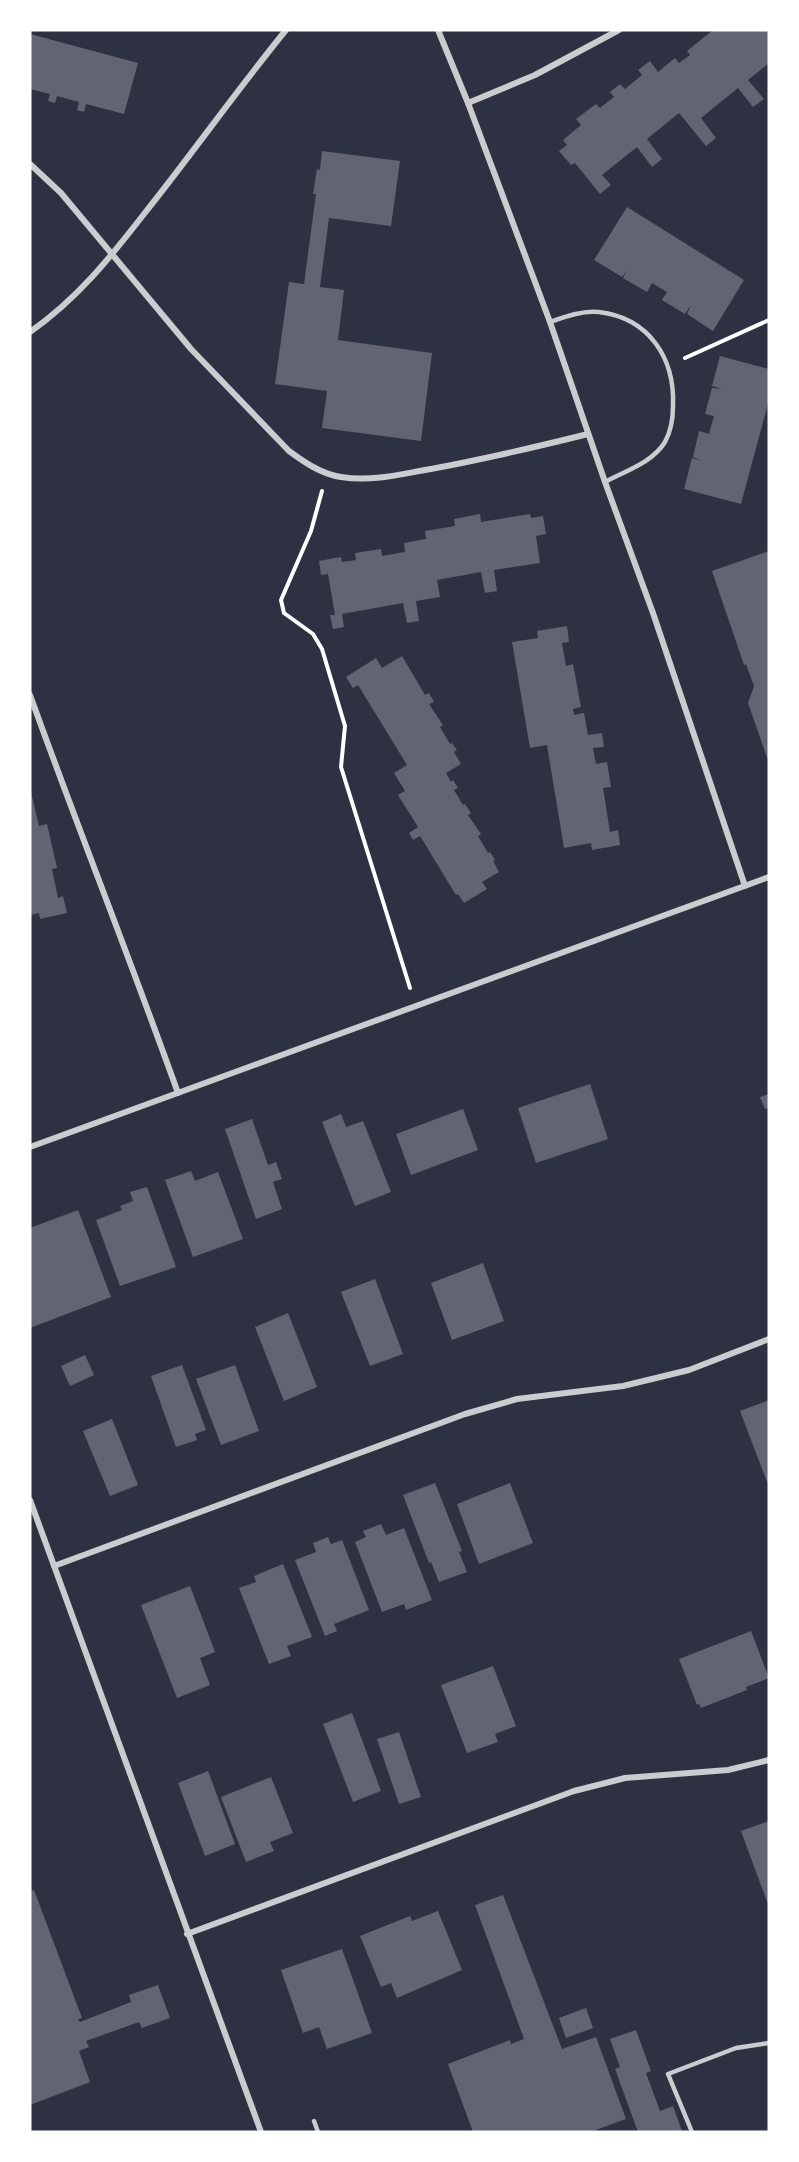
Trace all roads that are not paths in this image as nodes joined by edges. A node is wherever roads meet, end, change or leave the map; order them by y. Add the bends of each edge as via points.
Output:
1 (286, 30) edge
2 (438, 30) edge
3 (619, 30) edge
4 (468, 103) junction
5 (30, 164) edge
6 (111, 255) junction
7 (550, 322) junction
8 (30, 332) edge
9 (588, 434) junction
10 (604, 482) junction
11 (30, 695) edge
12 (769, 877) edge
13 (745, 886) junction
14 (178, 1093) junction
15 (30, 1148) edge
16 (769, 1339) edge
17 (30, 1500) edge
18 (54, 1566) junction
19 (769, 1760) edge
20 (188, 1934) junction
21 (769, 2043) edge
22 (314, 2121) dead end
23 (261, 2132) edge
24 (318, 2132) edge
25 (692, 2132) edge

1 - 6 street
2 - 4 street
3 - 4 street via 535,75
4 - 7 street
5 - 6 street via 61,194
6 - 8 street via 86,286
6 - 9 street via 191,349 289,451 326,473 372,480 496,457
7 - 9 street
7 - 10 lane via 596,311 612,314 638,326 655,341 668,365 674,386 673,419 665,441 649,459
9 - 10 street
10 - 13 street via 653,613
11 - 14 street
12 - 13 street
13 - 14 street
14 - 15 street
16 - 18 street via 689,1370 623,1386 518,1399 465,1414
17 - 18 street
18 - 20 street
19 - 20 street via 728,1770 625,1778 574,1791
20 - 23 street
21 - 25 lane via 736,2048 668,2074
22 - 24 lane

